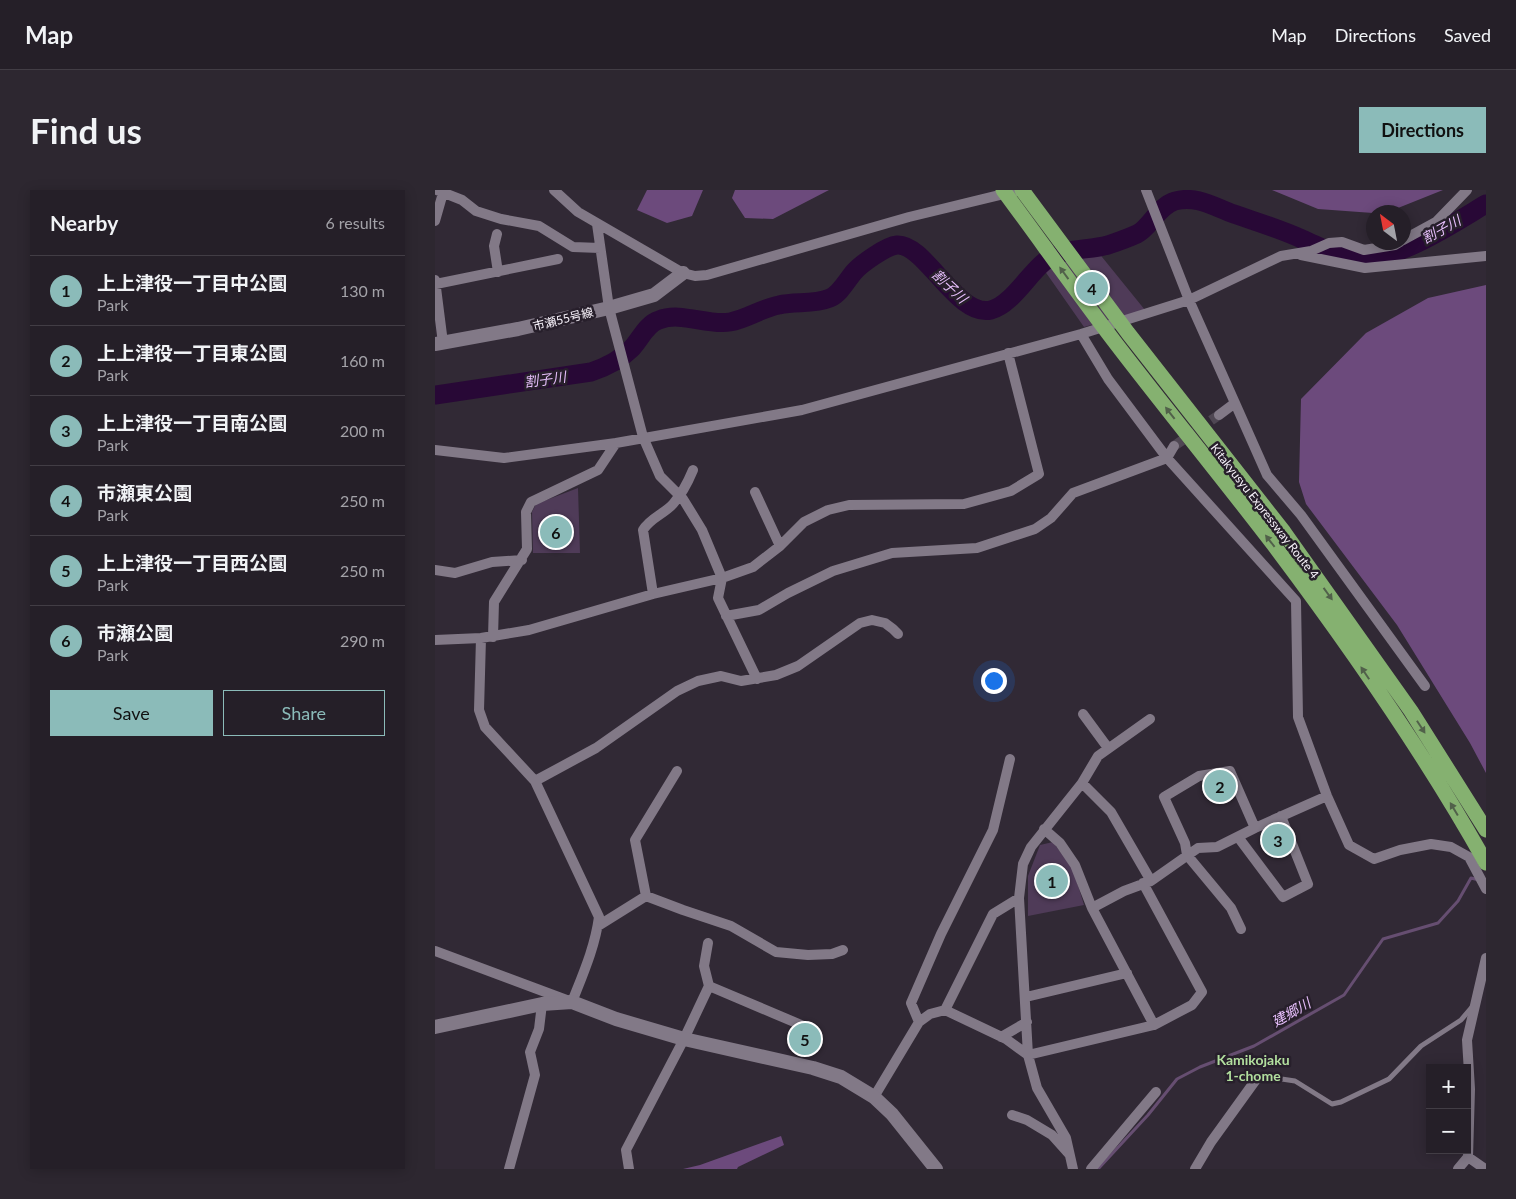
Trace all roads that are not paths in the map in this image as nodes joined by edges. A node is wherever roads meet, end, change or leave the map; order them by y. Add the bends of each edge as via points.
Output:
1 (554, 190) edge
2 (1003, 190) edge
3 (1021, 190) edge
4 (1139, 190) edge
5 (1145, 190) edge
6 (1467, 190) edge
7 (440, 191) edge
8 (1151, 203) junction
9 (435, 221) edge
10 (597, 224) junction
11 (497, 234) dead end
12 (1411, 236) edge
13 (600, 248) junction
14 (1366, 250) edge
15 (1298, 254) junction
16 (1486, 256) edge
17 (558, 260) dead end
18 (498, 272) junction
19 (683, 273) junction
20 (435, 282) edge
21 (1189, 300) junction
22 (609, 308) junction
23 (1081, 334) junction
24 (439, 343) edge
25 (1008, 353) junction
26 (1235, 402) junction
27 (1219, 415) tunnel mouth
28 (643, 437) junction
29 (616, 443) junction
30 (1174, 446) tunnel mouth
31 (435, 450) edge
32 (1167, 458) junction
33 (693, 470) dead end
34 (755, 492) dead end
35 (679, 495) junction
36 (780, 546) junction
37 (522, 560) junction
38 (435, 570) edge
39 (722, 578) junction
40 (653, 594) junction
41 (727, 616) junction
42 (897, 634) dead end
43 (493, 637) junction
44 (481, 638) junction
45 (435, 640) edge
46 (757, 679) junction
47 (1425, 686) dead end
48 (1083, 714) dead end
49 (1149, 719) dead end
50 (1108, 748) junction
51 (1010, 759) dead end
52 (677, 771) dead end
53 (535, 782) junction
54 (1082, 783) junction
55 (1327, 796) junction
56 (1281, 816) junction
57 (1255, 828) junction
58 (1044, 829) junction
59 (1486, 830) edge
60 (1237, 837) junction
61 (1187, 855) junction
62 (1481, 861) edge
63 (1147, 882) junction
64 (1485, 887) edge
65 (646, 896) junction
66 (1019, 898) junction
67 (1092, 908) junction
68 (598, 926) junction
69 (1241, 929) dead end
70 (708, 943) dead end
71 (843, 950) dead end
72 (435, 951) edge
73 (1486, 958) edge
74 (1127, 973) junction
75 (709, 986) junction
76 (1486, 988) edge
77 (1026, 997) junction
78 (1477, 1001) junction
79 (572, 1002) junction
80 (542, 1004) junction
81 (945, 1010) junction
82 (919, 1022) junction
83 (1027, 1022) junction
84 (1154, 1024) junction
85 (435, 1028) edge
86 (813, 1030) dead end
87 (1001, 1037) junction
88 (684, 1039) junction
89 (1028, 1055) junction
90 (1255, 1081) joint
91 (1156, 1092) dead end
92 (873, 1097) junction
93 (1012, 1114) dead end
94 (1070, 1154) junction
95 (1469, 1157) junction
96 (509, 1169) edge
97 (629, 1169) edge
98 (936, 1169) edge
99 (1073, 1169) edge
100 (1091, 1169) edge
101 (1195, 1169) edge
102 (1458, 1169) edge
103 (1485, 1169) edge

1 - 10 street
62 -> 2 highway, Kitakyusyu Expressway Route 4 via 1404,730 1317,605 1113,340
3 - 19 street via 909,216 707,274
3 -> 59 highway, Kitakyusyu Expressway Route 4 via 1317,577 1411,712
4 - 8 street
5 - 8 street
6 - 12 street via 1436,222
7 - 9 street
7 - 13 street via 462,200 476,211 539,226 573,247
8 - 21 street
10 - 13 street
10 - 19 street
11 - 18 street via 494,246
13 - 22 street
14 - 15 street via 1342,242
15 - 16 street via 1365,268
15 - 21 street via 1281,256
17 - 18 street
18 - 20 street
19 - 22 street, 市瀬55号線 via 654,294
20 - 24 street
21 - 23 street
21 - 26 street
22 - 24 street, 市瀬55号線 via 519,330
22 - 28 street
23 - 25 street
23 - 32 street via 1108,379
25 - 28 street via 802,410
25 - 36 street via 1039,474 1011,491 964,504 849,505 828,510 804,522
26 - 27 street
26 - 47 street via 1267,476 1301,515
28 - 29 street
28 - 35 street via 660,476
29 - 31 street via 504,458
29 - 37 street via 598,470 531,502 526,512 527,549
30 - 32 street
32 - 41 street via 1073,493 1051,518 1035,529 977,548 892,552 833,571 759,610
32 - 55 street via 1296,600 1298,718
33 - 35 street
34 - 36 street
35 - 39 street via 702,530
35 - 40 street via 643,530
36 - 39 street via 753,567
37 - 38 street via 491,562 455,573
37 - 43 street via 494,602
39 - 40 street
39 - 41 street via 718,598
40 - 43 street via 563,621
41 - 46 street
42 - 46 street via 885,624 872,620 860,623 798,666
43 - 44 street
44 - 45 street
44 - 53 street via 479,710 485,727
46 - 53 street via 741,681 721,676 697,681 677,691 596,748
48 - 50 street
49 - 50 street
50 - 54 street via 1097,756
51 - 82 street via 993,830 911,1003
52 - 65 street via 635,840
53 - 68 street via 599,917
54 - 58 street
54 - 63 street via 1111,812
55 - 56 street
55 - 62 street via 1349,845 1373,859 1431,844 1451,847
56 - 57 street
56 - 60 street via 1308,884 1283,897
57 - 60 street
57 - 61 street via 1230,771 1199,776 1164,797 1185,843
58 - 66 street via 1023,864
58 - 67 street via 1060,842 1075,865
60 - 61 street via 1217,847 1197,848
61 - 63 street
61 - 69 street via 1231,908
62 - 64 street
63 - 67 street
63 - 84 street via 1202,992 1192,1005
65 - 68 street
65 - 71 street via 731,926 777,952 808,955 833,954
66 - 77 street
66 - 81 street via 993,914
67 - 74 street
68 - 79 street
70 - 75 street via 704,966
72 - 79 street
73 - 78 street
74 - 77 street
74 - 84 street
75 - 86 street
75 - 88 street
76 - 78 street
77 - 83 street
78 - 90 lane via 1461,1020 1421,1046 1389,1079 1341,1102 1332,1104 1295,1081 1262,1076
78 - 95 street via 1467,1040
79 - 80 street
79 - 88 street
80 - 85 street
80 - 96 street via 539,1029 530,1052 535,1075
81 - 82 street via 930,1014
81 - 87 street
82 - 92 street
83 - 87 street
83 - 89 street
84 - 89 street
87 - 89 street
88 - 92 street via 813,1068 841,1077
88 - 97 street via 626,1150
89 - 94 street via 1037,1088 1066,1138
90 - 101 street
91 - 100 street
92 - 98 street via 892,1114
93 - 94 street via 1052,1135
94 - 99 street
95 - 102 street
95 - 103 street

